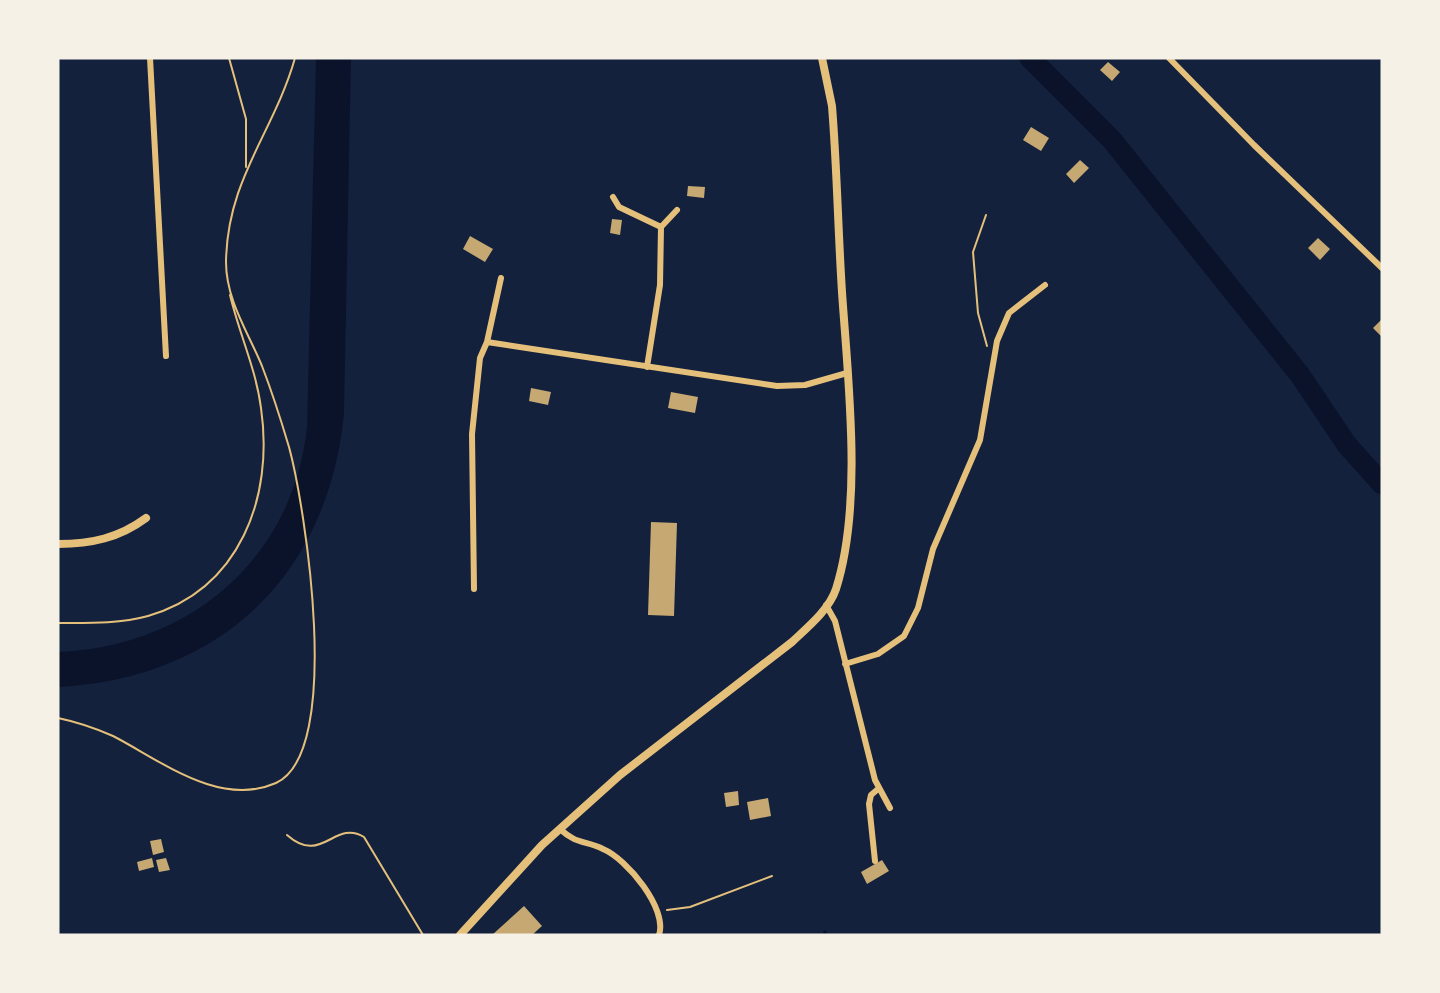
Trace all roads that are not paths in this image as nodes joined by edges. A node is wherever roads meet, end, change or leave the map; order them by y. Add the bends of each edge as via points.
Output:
1 (150, 58) edge
2 (822, 58) edge
3 (1169, 58) edge
4 (613, 197) dead end
5 (677, 210) dead end
6 (661, 227) junction
7 (1382, 268) edge
8 (501, 278) dead end
9 (1045, 285) dead end
10 (487, 342) junction
11 (166, 356) dead end
12 (647, 367) junction
13 (847, 373) junction
14 (146, 517) dead end
15 (58, 544) edge
16 (474, 589) dead end
17 (826, 604) junction
18 (845, 664) junction
19 (878, 789) junction
20 (890, 808) dead end
21 (560, 829) junction
22 (875, 861) dead end
23 (460, 935) edge
24 (659, 935) edge

1 - 11 street
2 - 13 street via 832,106
3 - 7 street
4 - 6 street via 620,207
5 - 6 street
6 - 12 street via 660,285
8 - 10 street
9 - 18 street via 1009,313 997,341 980,440 933,549 918,608 904,636 878,654
10 - 12 street
10 - 16 street via 478,372 472,434
12 - 13 street via 785,386
13 - 17 street via 849,507 843,560 835,592
14 - 15 street via 127,531 101,540
17 - 18 street
17 - 21 street via 792,642 630,767
18 - 19 street
19 - 20 street
19 - 22 street via 869,804
21 - 23 street
21 - 24 street via 574,842 605,849 655,901 662,924

